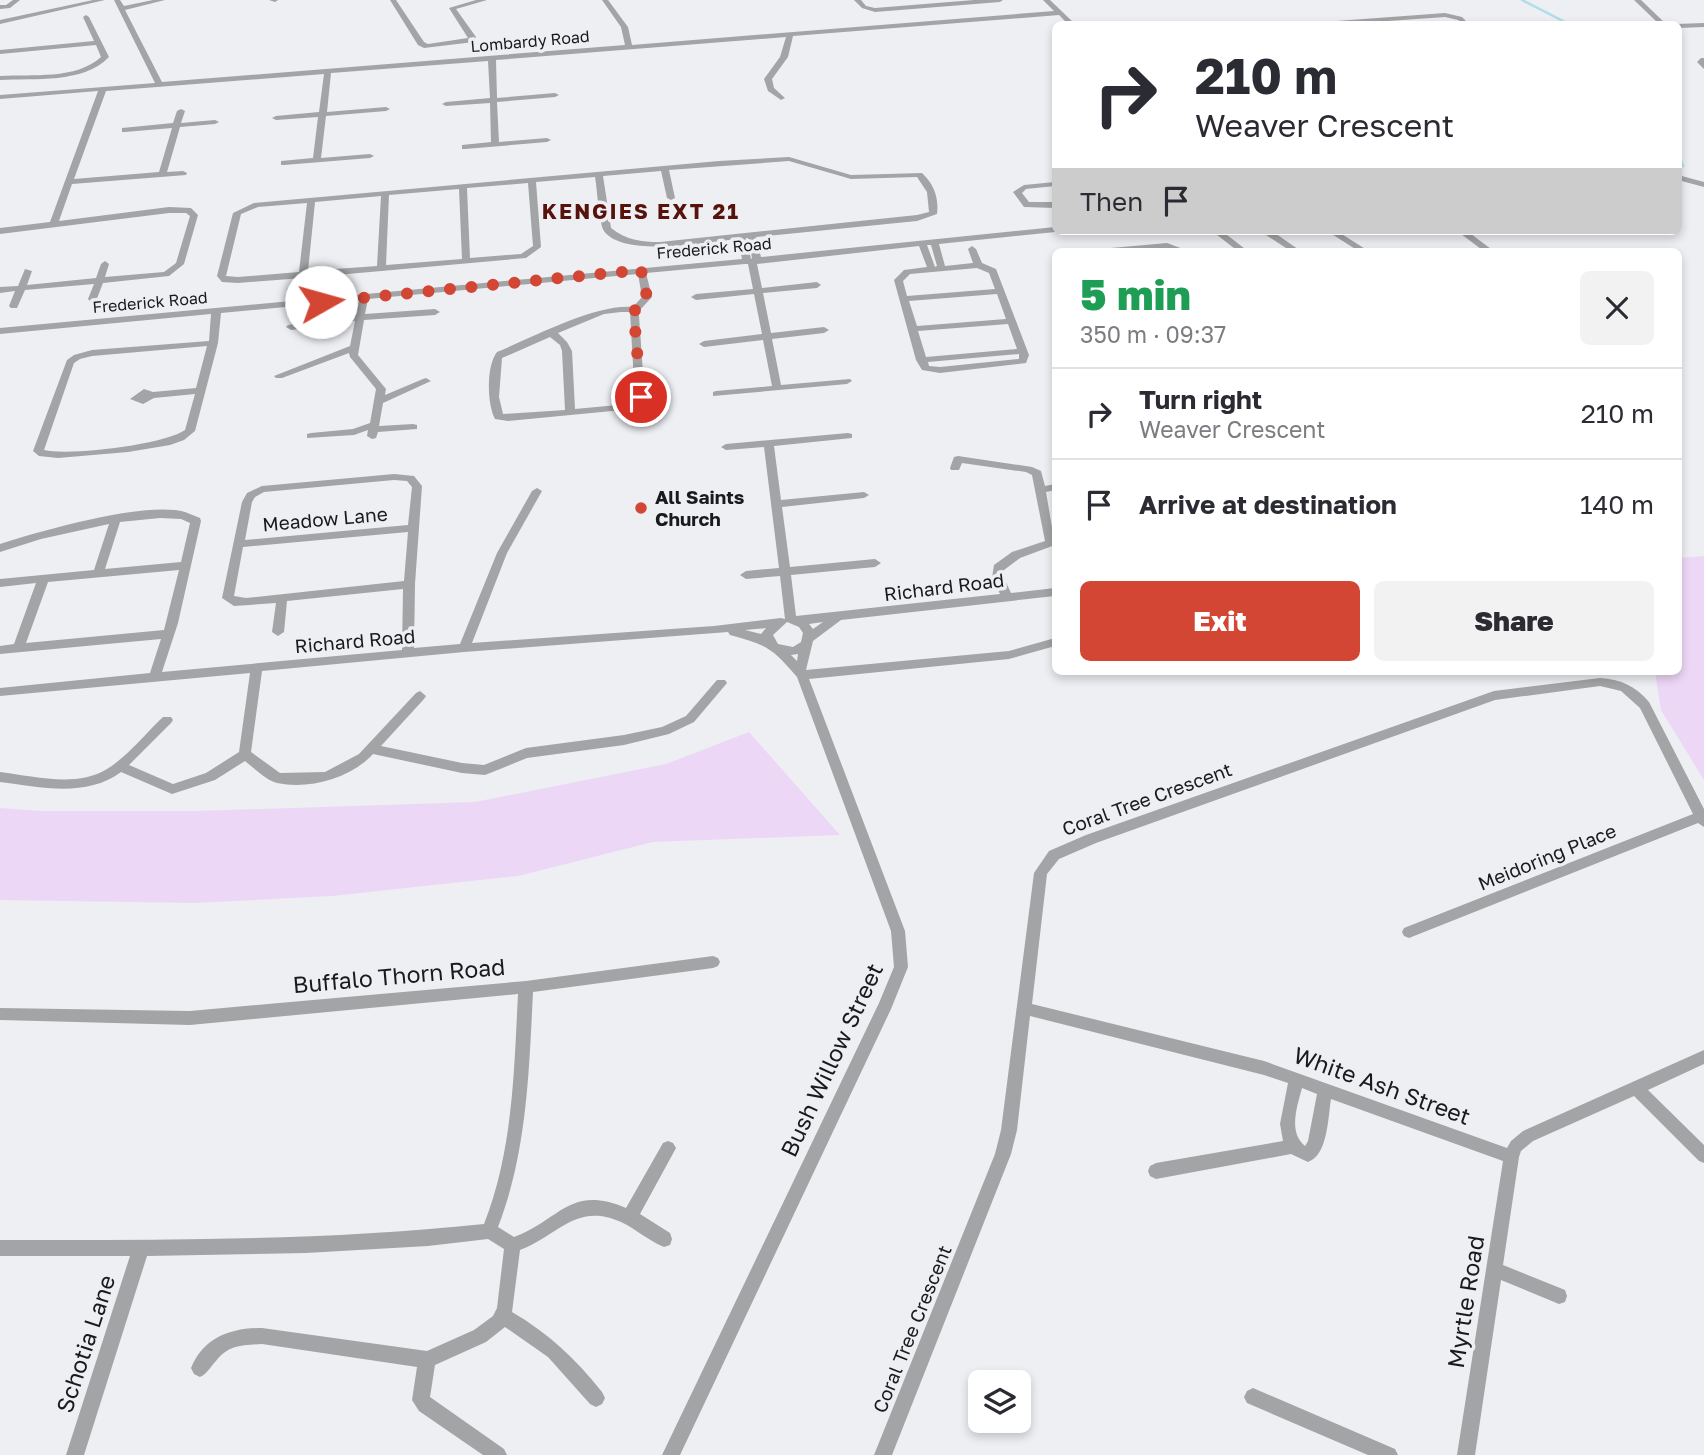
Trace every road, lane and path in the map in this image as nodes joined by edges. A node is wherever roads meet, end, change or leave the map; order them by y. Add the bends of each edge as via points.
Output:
1 (17, 0) edge
2 (102, 0) edge
3 (117, 0) edge
4 (162, 0) edge
5 (393, 0) edge
6 (484, 0) edge
7 (606, 0) edge
8 (857, 0) edge
9 (1000, 0) edge
10 (1046, 0) edge
11 (1637, 0) edge
12 (923, 5) edge
13 (4, 7) edge
14 (121, 9) junction
15 (1061, 13) junction
16 (14, 17) junction
17 (86, 17) dead end
18 (1070, 21) edge
19 (1363, 21) edge
20 (1463, 21) edge
21 (1660, 21) edge
22 (0, 22) edge
23 (929, 22) junction
24 (1682, 26) edge
25 (1704, 26) edge
26 (790, 34) junction
27 (98, 43) junction
28 (629, 47) junction
29 (0, 50) edge
30 (492, 58) junction
31 (1704, 60) edge
32 (1704, 67) edge
33 (328, 71) junction
34 (0, 78) edge
35 (159, 84) junction
36 (103, 88) junction
37 (555, 94) dead end
38 (0, 97) edge
39 (781, 98) dead end
40 (494, 100) junction
41 (446, 104) dead end
42 (386, 109) dead end
43 (181, 111) dead end
44 (323, 114) junction
45 (276, 118) dead end
46 (215, 122) dead end
47 (177, 125) junction
48 (125, 130) dead end
49 (548, 140) dead end
50 (495, 144) junction
51 (465, 147) dead end
52 (370, 156) dead end
53 (317, 160) junction
54 (285, 163) dead end
55 (665, 169) junction
56 (183, 173) dead end
57 (599, 174) junction
58 (162, 175) junction
59 (1682, 178) edge
60 (532, 181) junction
61 (69, 182) junction
62 (1052, 184) edge
63 (1704, 184) edge
64 (463, 187) junction
65 (385, 194) junction
66 (671, 198) dead end
67 (312, 201) junction
68 (1052, 205) edge
69 (54, 224) junction
70 (1052, 229) edge
71 (0, 231) edge
72 (746, 235) junction
73 (1222, 235) edge
74 (1272, 235) edge
75 (1338, 235) edge
76 (1467, 235) edge
77 (922, 242) junction
78 (934, 242) junction
79 (972, 248) dead end
80 (1151, 248) edge
81 (1174, 248) edge
82 (1239, 248) edge
83 (1292, 248) edge
84 (1360, 248) edge
85 (1485, 248) edge
86 (466, 261) junction
87 (752, 261) junction
88 (104, 264) dead end
89 (978, 265) junction
90 (381, 268) junction
91 (937, 269) junction
92 (641, 270) junction
93 (28, 271) dead end
94 (303, 275) junction
95 (100, 282) junction
96 (817, 285) dead end
97 (22, 288) junction
98 (0, 290) edge
99 (757, 290) junction
100 (1000, 291) junction
101 (364, 296) junction
102 (696, 297) dead end
103 (93, 299) dead end
104 (903, 299) junction
105 (14, 306) dead end
106 (635, 310) junction
107 (435, 312) dead end
108 (216, 313) junction
109 (361, 317) junction
110 (1011, 321) junction
111 (291, 327) dead end
112 (912, 329) junction
113 (0, 331) edge
114 (824, 331) dead end
115 (551, 332) junction
116 (766, 337) junction
117 (213, 343) junction
118 (704, 344) dead end
119 (355, 348) junction
120 (1022, 351) joint
121 (921, 360) joint
122 (279, 376) dead end
123 (426, 381) dead end
124 (847, 381) dead end
125 (777, 388) junction
126 (200, 391) junction
127 (716, 394) dead end
128 (152, 395) dead end
129 (379, 401) junction
130 (570, 412) junction
131 (413, 427) dead end
132 (372, 430) junction
133 (311, 436) dead end
134 (848, 436) dead end
135 (769, 444) junction
136 (726, 447) dead end
137 (955, 468) dead end
138 (1052, 488) edge
139 (1041, 490) junction
140 (537, 491) dead end
141 (864, 495) dead end
142 (776, 504) junction
143 (116, 519) junction
144 (414, 528) junction
145 (239, 544) junction
146 (0, 548) edge
147 (875, 563) dead end
148 (187, 565) junction
149 (786, 570) junction
150 (98, 574) junction
151 (746, 575) dead end
152 (43, 580) junction
153 (0, 583) edge
154 (409, 584) junction
155 (1052, 592) edge
156 (282, 597) junction
157 (1007, 597) junction
158 (838, 618) junction
159 (790, 621) junction
160 (713, 630) junction
161 (278, 632) dead end
162 (168, 634) junction
163 (808, 641) junction
164 (1052, 643) edge
165 (19, 647) junction
166 (464, 648) junction
167 (775, 648) junction
168 (0, 650) edge
169 (408, 653) junction
170 (257, 667) junction
171 (801, 673) junction
172 (155, 677) junction
173 (721, 682) dead end
174 (0, 692) edge
175 (420, 696) dead end
176 (167, 720) dead end
177 (371, 749) junction
178 (244, 754) junction
179 (119, 766) junction
180 (0, 777) edge
181 (1702, 819) edge
182 (1409, 932) dead end
183 (713, 962) dead end
184 (526, 987) junction
185 (1024, 1008) junction
186 (0, 1014) edge
187 (1704, 1057) edge
188 (1296, 1079) junction
189 (1636, 1088) junction
190 (1326, 1089) junction
191 (1291, 1147) junction
192 (668, 1148) dead end
193 (1704, 1156) edge
194 (1511, 1157) junction
195 (1156, 1171) dead end
196 (630, 1216) junction
197 (489, 1231) junction
198 (664, 1239) dead end
199 (513, 1245) junction
200 (0, 1248) edge
201 (141, 1248) junction
202 (1494, 1269) junction
203 (1559, 1296) dead end
204 (502, 1316) junction
205 (427, 1360) junction
206 (200, 1368) dead end
207 (596, 1398) dead end
208 (1253, 1398) dead end
209 (75, 1455) edge
210 (498, 1455) edge
211 (671, 1455) edge
212 (883, 1455) edge
213 (1389, 1455) edge
214 (1465, 1455) edge

1 - 13 street
2 - 16 street
3 - 14 street
4 - 14 street
5 - 6 street via 421,43 428,46 471,40 452,8
7 - 28 street via 624,27
8 - 12 street via 875,10
9 - 12 street
10 - 15 street
11 - 21 street
12 - 23 street
13 - 16 street
14 - 35 street
15 - 18 street
15 - 23 street, Lombardy Road
16 - 22 street
17 - 27 street
19 - 20 street via 1444,15
23 - 26 street, Lombardy Road
24 - 25 street
26 - 28 street, Lombardy Road
26 - 39 street via 784,57 768,79
27 - 29 street
27 - 34 street via 105,58 86,71
28 - 30 street, Lombardy Road
30 - 33 street, Lombardy Road
30 - 40 street
31 - 32 street
33 - 35 street, Lombardy Road
33 - 44 street
35 - 36 street, Lombardy Road
36 - 38 street, Lombardy Road
36 - 61 street
37 - 40 street
40 - 41 street
40 - 50 street
42 - 44 street
43 - 47 street
44 - 45 street
44 - 53 street
46 - 47 street
47 - 48 street
47 - 58 street
49 - 50 street
50 - 51 street
52 - 53 street
53 - 54 street
55 - 57 street
55 - 66 street
55 - 72 street via 782,159 804,161 851,177 912,174 926,179 935,207 933,214 917,218
56 - 58 street
57 - 60 street
57 - 72 street via 606,226 618,237 657,244
58 - 61 street
59 - 63 street
60 - 64 street
60 - 86 street via 536,249 518,257
61 - 69 street
62 - 68 street via 1017,192 1027,205
64 - 65 street
64 - 86 street
65 - 67 street
65 - 90 street
67 - 94 street
67 - 94 street via 257,205 240,211 220,272 229,281
69 - 71 street
69 - 95 street via 169,210 193,213 175,270 161,276
70 - 78 street, Frederick Road
72 - 87 street
73 - 82 street
74 - 83 street
75 - 84 street
76 - 85 street
77 - 78 street, Frederick Road
77 - 87 street, Frederick Road
77 - 91 street
78 - 91 street
79 - 89 street
80 - 81 street
86 - 90 street
87 - 92 street, Frederick Road
87 - 99 street
88 - 95 street
89 - 91 street
89 - 100 street via 993,271
90 - 94 street
91 - 104 street via 900,276
92 - 101 street, Frederick Road
92 - 106 street via 647,297
93 - 97 street
95 - 97 street
95 - 103 street
96 - 99 street
97 - 98 street
97 - 105 street
99 - 102 street
99 - 116 street
100 - 104 street
100 - 110 street
101 - 108 street, Frederick Road
101 - 109 street
104 - 112 street
106 - 115 street via 612,309
106 - 130 street via 640,401 630,407
107 - 109 street
108 - 113 street, Frederick Road
108 - 117 street
109 - 111 street
109 - 119 street
110 - 112 street
110 - 120 street
112 - 121 street
114 - 116 street
115 - 130 street via 567,351
115 - 130 street via 497,358 495,411 503,418
116 - 118 street
116 - 125 street
117 - 126 street
117 - 126 street via 92,353 73,359 38,451 58,454 179,440 190,431
119 - 122 street
119 - 129 street via 353,355 381,389
120 - 121 street
123 - 129 street
124 - 125 street
125 - 127 street
126 - 128 street
129 - 132 street
131 - 132 street
132 - 133 street
134 - 135 street
135 - 136 street
135 - 142 street
137 - 139 street via 958,459 1028,469 1037,473
138 - 139 street
139 - 157 street via 1051,543 1016,555 998,568
140 - 166 street via 502,553
141 - 142 street
142 - 149 street
143 - 146 street
143 - 148 street via 176,512 191,516 196,521
143 - 150 street
144 - 145 street, Meadow Lane
144 - 145 street via 416,482 394,477 256,492 247,502
144 - 154 street
145 - 156 street via 229,600
147 - 149 street
148 - 150 street
148 - 162 street
149 - 151 street
149 - 159 street
150 - 152 street
152 - 153 street
152 - 165 street
154 - 156 street
154 - 169 street
155 - 157 street, Richard Road
156 - 161 street
157 - 158 street, Richard Road
158 - 159 street, Richard Road
158 - 163 street, Richard Road
159 - 160 street, Richard Road
159 - 163 street via 807,628
159 - 167 street via 769,629 767,639
160 - 166 street, Richard Road
160 - 167 street, Richard Road via 748,635
162 - 165 street
162 - 172 street
163 - 167 street via 796,651
163 - 171 street
164 - 171 street via 1009,655
165 - 168 street
166 - 169 street, Richard Road
167 - 171 street, Bush Willow Street
169 - 170 street, Richard Road
170 - 172 street, Richard Road
170 - 178 street
171 - 211 street, Bush Willow Street via 898,931 901,967
172 - 174 street, Richard Road
173 - 177 street via 690,719 665,731 526,753 485,770
175 - 177 street
176 - 179 street
177 - 178 street via 339,772 305,779 277,778
178 - 179 street via 209,777 172,789
179 - 180 street via 99,778 77,783
181 - 182 street, Meidoring Place
181 - 185 street, Coral Tree Crescent via 1636,693 1616,683 1600,682 1494,696 1054,855 1041,873
183 - 184 street
184 - 186 street, Buffalo Thorn Road via 190,1018
184 - 197 street, Buffalo Thorn Road via 520,1084 506,1186
185 - 188 street, White Ash Street
185 - 212 street, Coral Tree Crescent via 1003,1154
187 - 189 street
188 - 190 street, White Ash Street
188 - 191 street via 1287,1137
189 - 193 street
189 - 194 street via 1528,1136
190 - 191 street via 1313,1149 1308,1155
190 - 194 street, White Ash Street
191 - 195 street
192 - 196 street
194 - 202 street, Myrtle Road
196 - 198 street
196 - 199 street via 579,1208
197 - 199 street
197 - 201 street via 319,1243
199 - 204 street
200 - 201 street
201 - 209 street, Schotia Lane
202 - 203 street
202 - 214 street, Myrtle Road
204 - 205 street via 480,1336
204 - 207 street via 557,1351
205 - 206 street via 236,1336 214,1346
205 - 210 street via 421,1400
208 - 213 street

